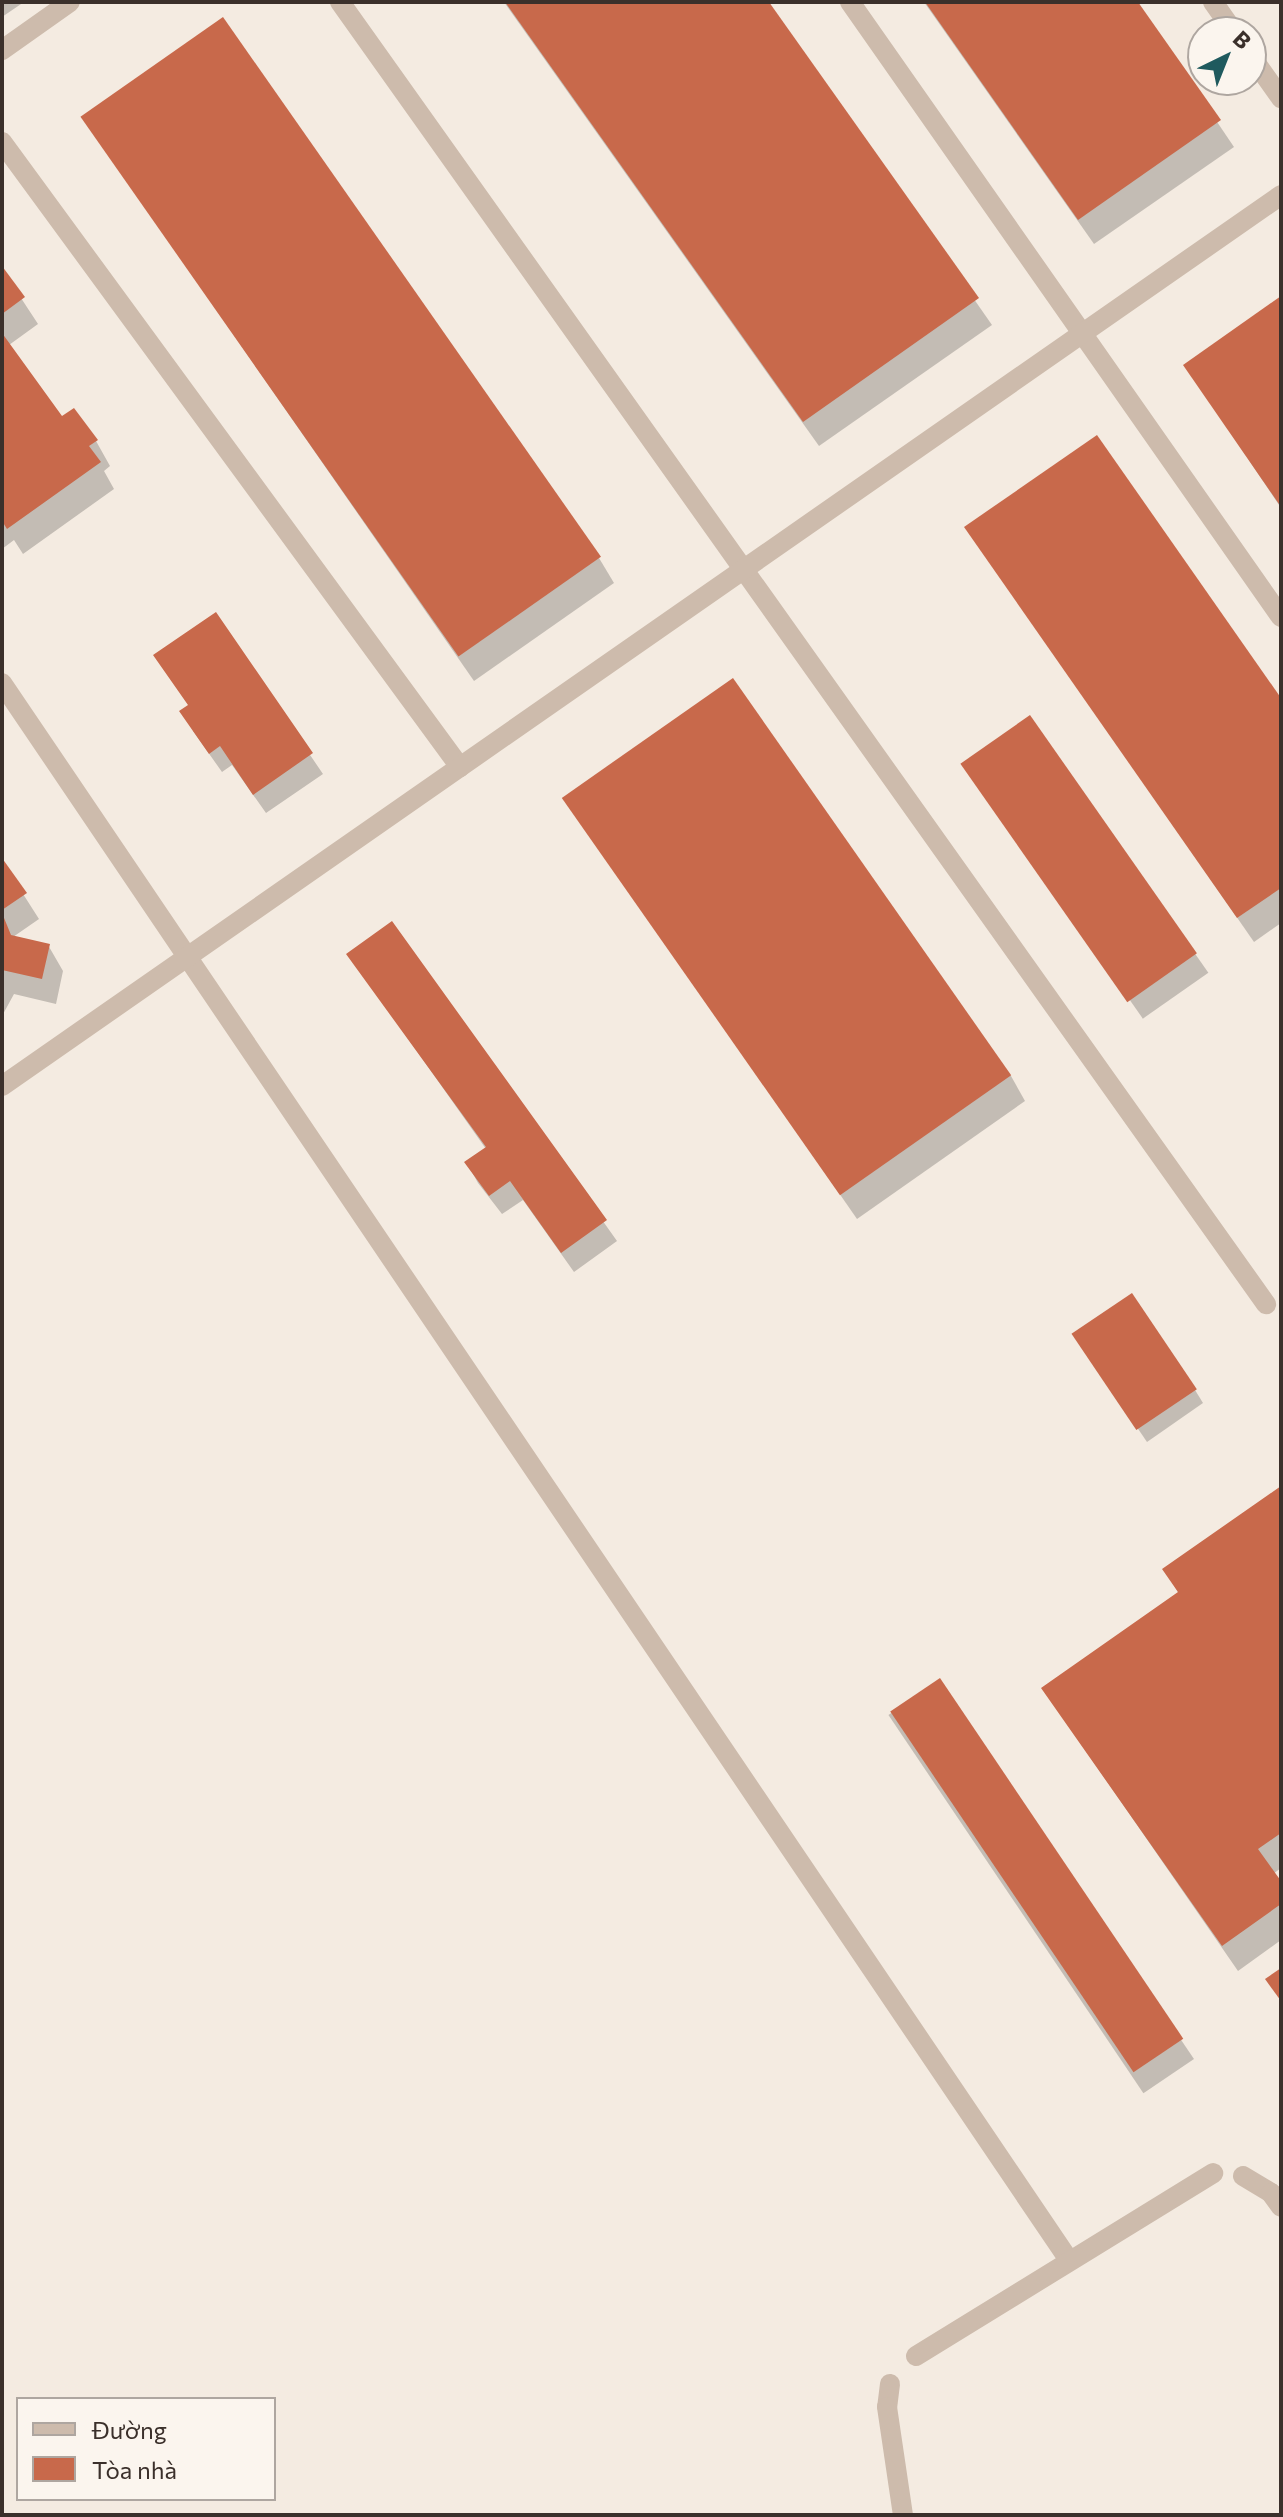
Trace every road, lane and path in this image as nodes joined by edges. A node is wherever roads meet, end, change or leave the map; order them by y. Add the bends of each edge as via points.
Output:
1 (70, 2) edge
2 (340, 2) edge
3 (850, 2) edge
4 (2, 50) edge
5 (1267, 78) edge
6 (1281, 98) edge
7 (2, 142) edge
8 (1281, 195) edge
9 (1082, 333) junction
10 (744, 569) junction
11 (1281, 617) edge
12 (2, 683) edge
13 (460, 767) junction
14 (188, 957) junction
15 (2, 1086) edge
16 (1266, 1304) dead end
17 (1213, 2173) dead end
18 (1243, 2176) dead end
19 (1281, 2207) edge
20 (1069, 2260) junction
21 (916, 2356) dead end
22 (890, 2384) dead end
23 (903, 2515) edge

1 - 4 street
2 - 10 street
3 - 9 street
5 - 6 street
7 - 13 street
8 - 9 street
9 - 10 street
9 - 11 street
10 - 13 street
10 - 16 street
12 - 14 street
13 - 14 street
14 - 15 street
14 - 20 street
17 - 20 street
18 - 19 street via 1271,2193
20 - 21 street
22 - 23 street via 887,2407

